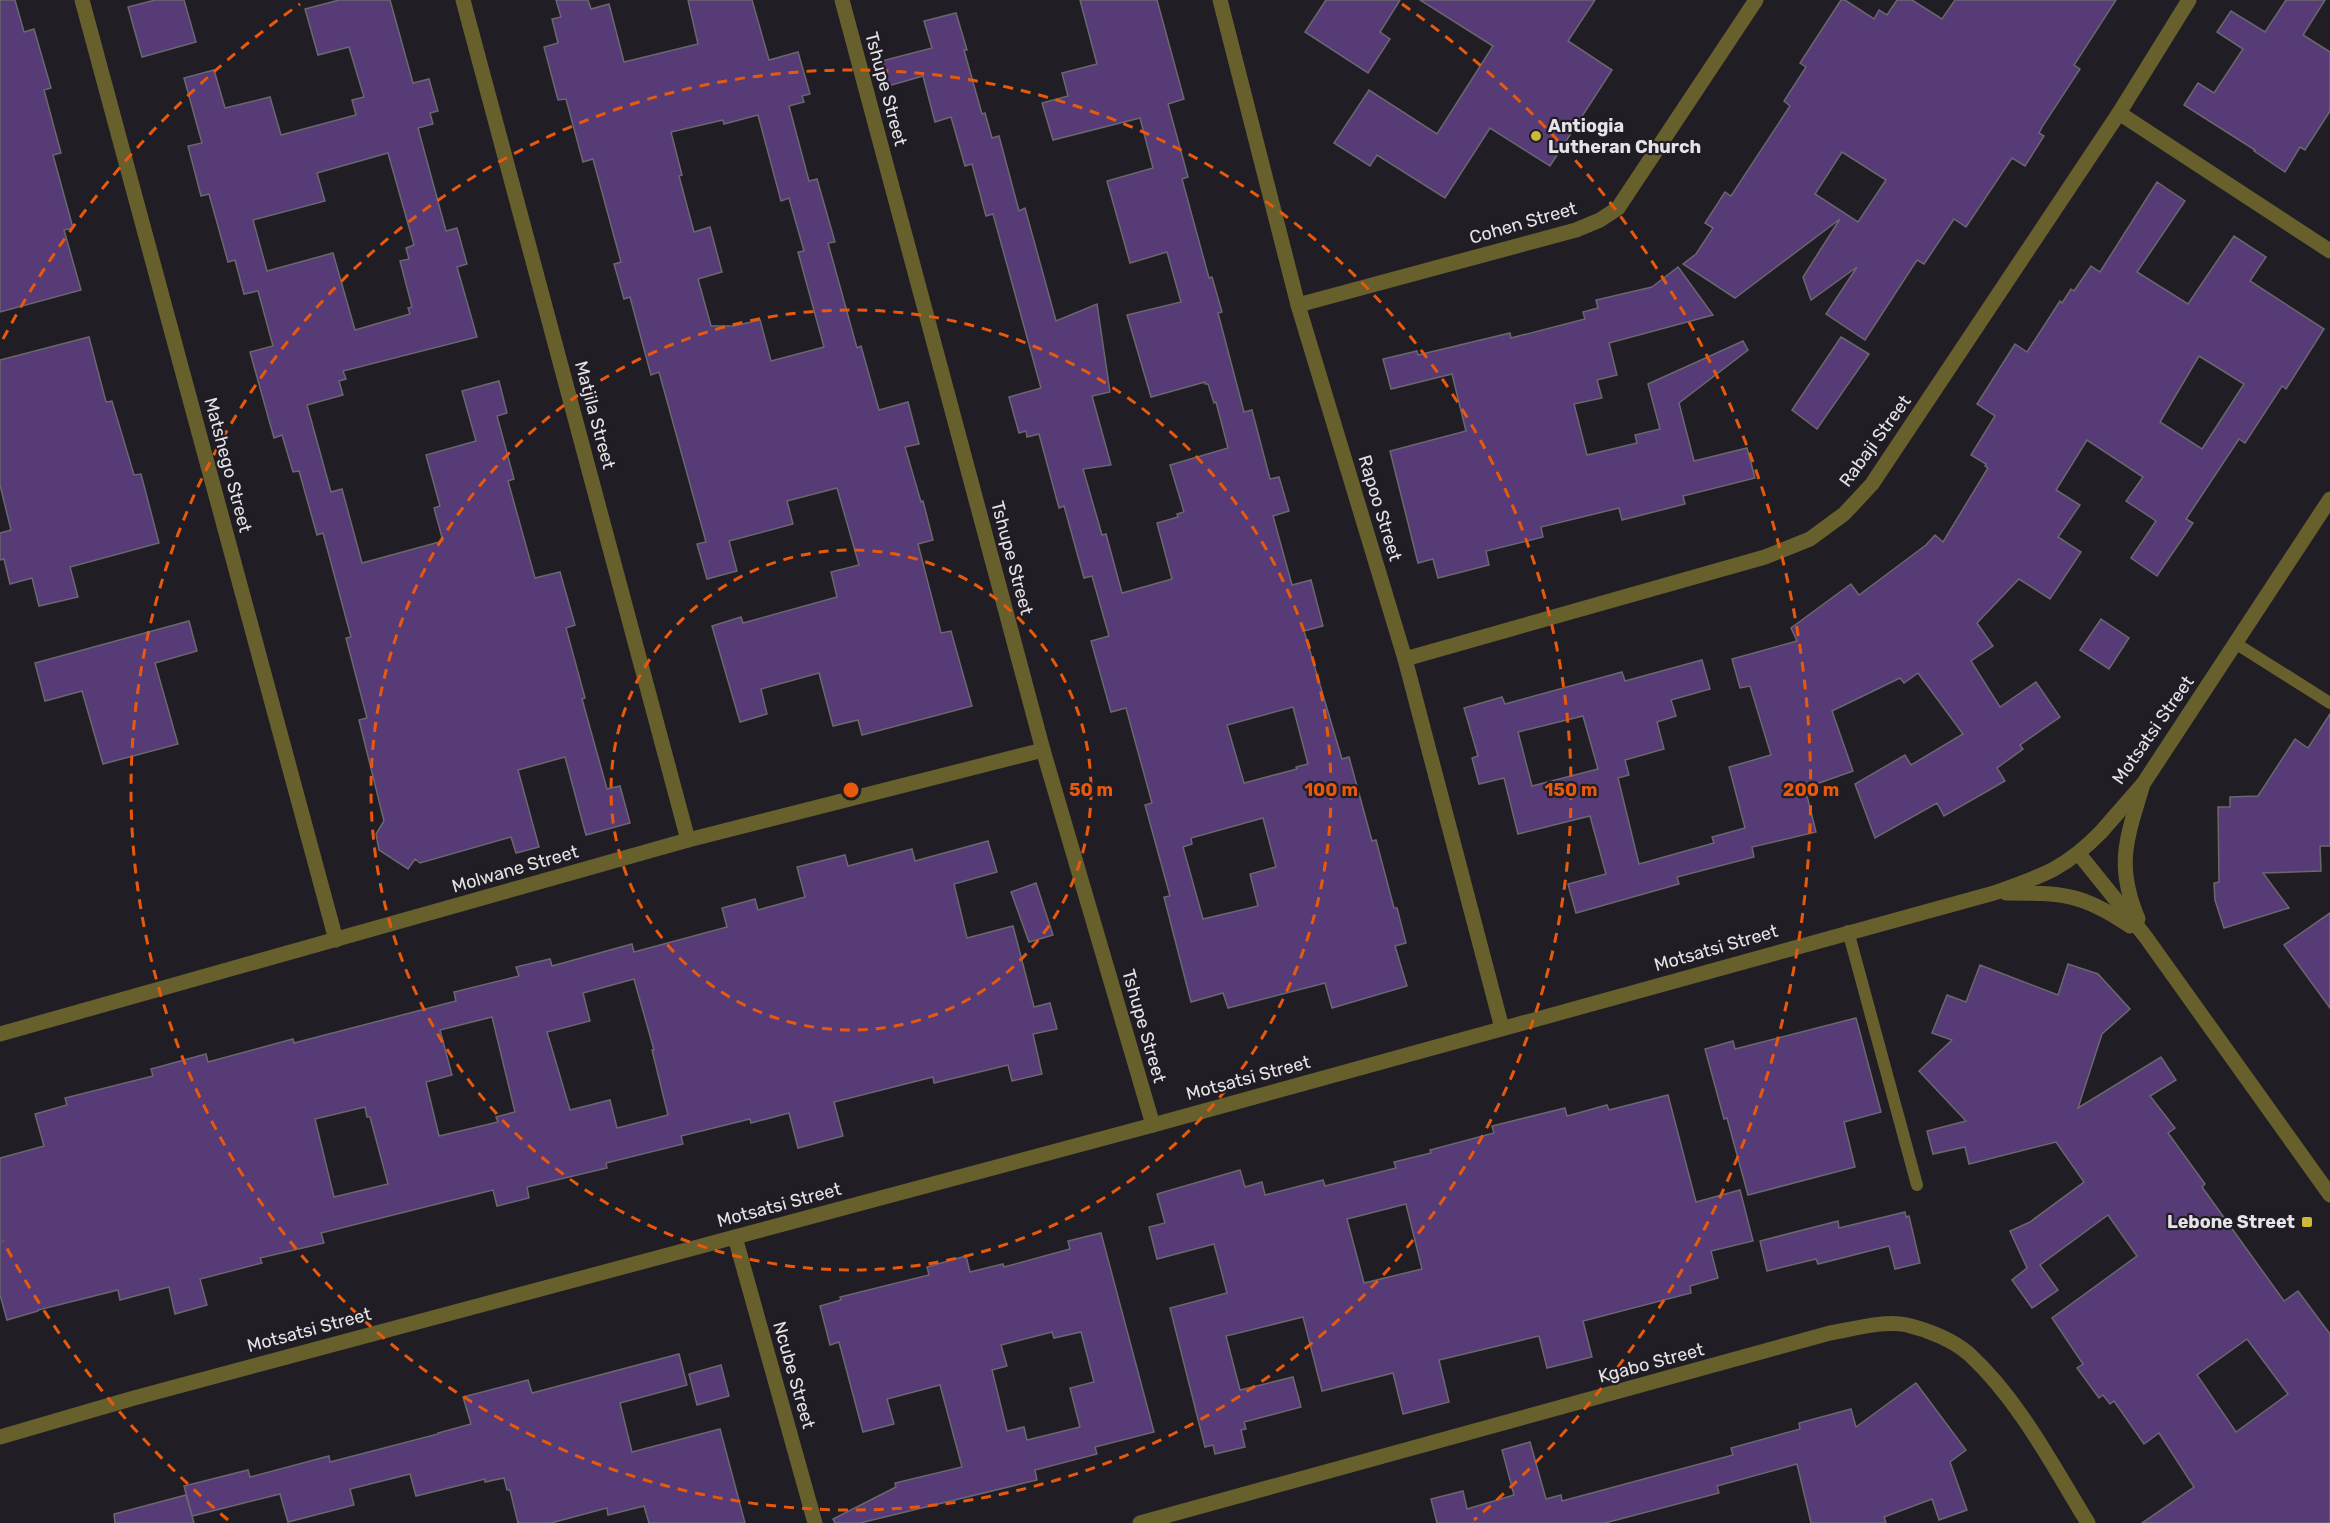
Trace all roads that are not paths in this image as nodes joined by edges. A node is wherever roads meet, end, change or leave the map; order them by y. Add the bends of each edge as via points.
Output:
1 (82, 0) edge
2 (463, 0) edge
3 (842, 0) edge
4 (1220, 0) edge
5 (1756, 0) edge
6 (2189, 0) edge
7 (2119, 112) junction
8 (2330, 251) edge
9 (1298, 305) junction
10 (2330, 499) edge
11 (2235, 643) junction
12 (1406, 659) junction
13 (2330, 703) edge
14 (1044, 750) junction
15 (2143, 784) junction
16 (688, 840) junction
17 (2079, 854) junction
18 (1994, 893) junction
19 (1848, 931) junction
20 (2145, 936) junction
21 (336, 940) junction
22 (1502, 1028) junction
23 (0, 1034) edge
24 (1153, 1125) junction
25 (1917, 1185) dead end
26 (2330, 1195) edge
27 (735, 1237) junction
28 (0, 1437) edge
29 (815, 1523) edge
30 (1140, 1523) edge
31 (2088, 1523) edge

1 - 21 street, Matshego Street
2 - 16 street, Matjila Street
3 - 14 street, Tshupe Street
4 - 9 street, Rapoo Street
5 - 9 street, Cohen Street via 1623,201 1600,220 1576,230
6 - 7 street, Rabaji Street
7 - 8 street
7 - 12 street, Rabaji Street via 1872,484 1844,514 1810,539 1765,557
9 - 12 street, Rapoo Street
10 - 11 street, Motsatsi Street
11 - 13 lane
11 - 15 street, Motsatsi Street
12 - 22 street, Rapoo Street
14 - 16 street, Molwane Street
14 - 24 street, Tshupe Street
15 - 17 street, Motsatsi Street
15 - 20 street via 2123,864 2128,896
16 - 21 street, Molwane Street
17 - 18 street, Motsatsi Street via 2057,868
17 - 20 street
18 - 19 street, Motsatsi Street
18 - 20 street via 2075,896 2104,908
19 - 22 street, Motsatsi Street
19 - 25 lane
20 - 26 street
21 - 23 street, Molwane Street
22 - 24 street, Motsatsi Street
24 - 27 street, Motsatsi Street
27 - 28 street, Motsatsi Street
27 - 29 street, Ncube Street
30 - 31 street, Kgabo Street via 1830,1334 1877,1325 1905,1325 1938,1335 1968,1353 2021,1413

